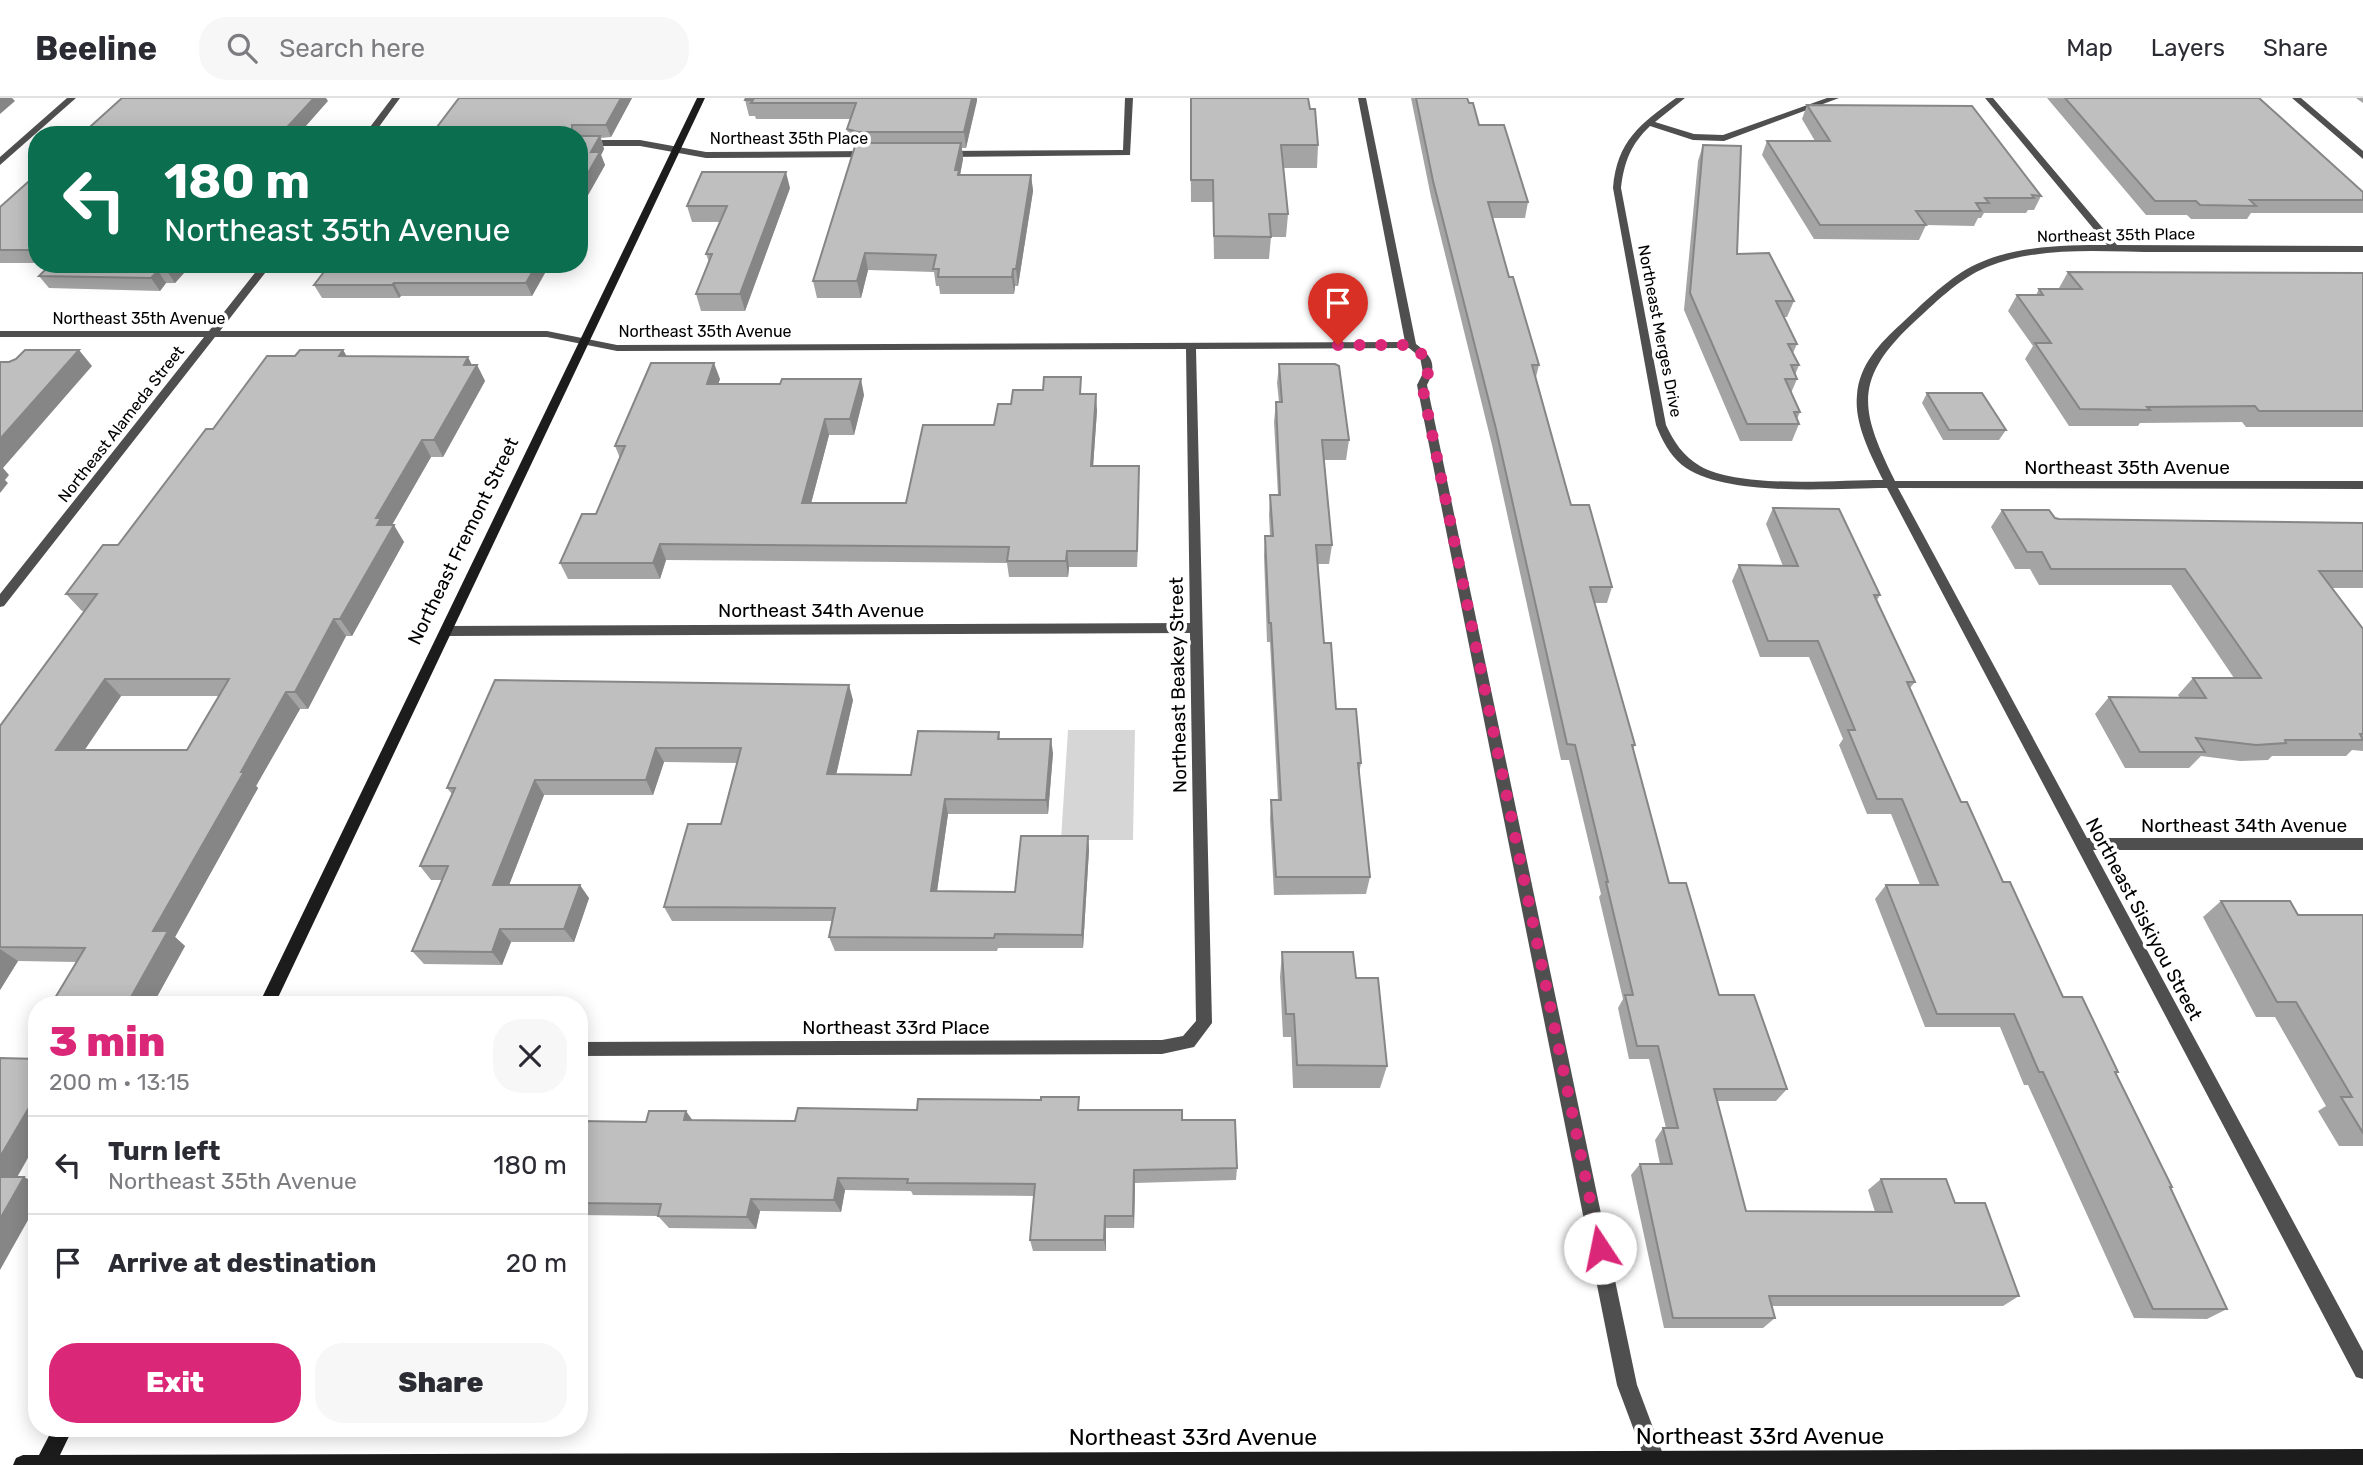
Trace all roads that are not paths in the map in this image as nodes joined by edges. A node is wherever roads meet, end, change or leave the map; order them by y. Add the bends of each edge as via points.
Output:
1 (72, 98) edge
2 (396, 98) edge
3 (701, 98) edge
4 (1129, 98) edge
5 (1363, 98) edge
6 (1681, 98) edge
7 (1835, 98) edge
8 (1989, 98) edge
9 (2296, 98) edge
10 (1648, 122) junction
11 (40, 126) edge
12 (375, 126) edge
13 (28, 137) edge
14 (588, 143) edge
15 (677, 149) junction
16 (882, 154) edge
17 (937, 154) edge
18 (2363, 156) edge
19 (0, 162) edge
20 (2114, 248) junction
21 (2363, 249) edge
22 (260, 273) edge
23 (213, 333) junction
24 (0, 334) edge
25 (584, 341) junction
26 (1411, 345) junction
27 (1191, 346) junction
28 (1891, 485) junction
29 (2363, 485) edge
30 (0, 603) edge
31 (1196, 628) junction
32 (446, 631) junction
33 (2363, 844) edge
34 (2082, 845) junction
35 (271, 996) edge
36 (1204, 1023) joint
37 (588, 1049) edge
38 (2363, 1370) edge
39 (59, 1437) edge
40 (2363, 1459) edge
41 (1657, 1463) edge
42 (23, 1465) edge
43 (45, 1465) edge

1 - 11 street
2 - 12 street
3 - 15 main road, Northeast Fremont Street
4 - 17 street via 1127,153
5 - 26 street
6 - 10 street, Northeast Merges Drive
7 - 10 street via 1724,138 1693,138
8 - 20 street
9 - 18 street
10 - 28 street, Northeast Merges Drive via 1626,148 1617,188 1668,444 1697,470 1737,482
13 - 19 street
14 - 15 street, Northeast 35th Place
15 - 16 street, Northeast 35th Place via 706,155
15 - 25 main road, Northeast Fremont Street
20 - 21 street, Northeast 35th Place
20 - 28 street, Northeast 35th Place via 2050,250 1982,265 1963,276 1876,353 1866,374 1861,417
22 - 23 street, Northeast Alameda Street
23 - 24 street, Northeast 35th Avenue
23 - 25 street, Northeast 35th Avenue via 547,334
23 - 30 street, Northeast Alameda Street
25 - 27 street, Northeast 35th Avenue via 617,348
25 - 32 main road, Northeast Fremont Street
26 - 27 street, Northeast 35th Avenue
26 - 41 street via 1424,356 1428,373 1422,385 1627,1385
27 - 31 street, Northeast Beakey Street
28 - 29 street, Northeast 35th Avenue
28 - 34 street, Northeast Siskiyou Street
31 - 32 street, Northeast 34th Avenue
31 - 36 street, Northeast Beakey Street
32 - 35 main road, Northeast Fremont Street
33 - 34 street, Northeast 34th Avenue
34 - 38 street, Northeast Siskiyou Street
36 - 37 street, Northeast 33rd Place via 1188,1042 1161,1047
39 - 43 main road
40 - 41 main road, Northeast 33rd Avenue
41 - 43 main road, Northeast 33rd Avenue
42 - 43 main road, Northeast 33rd Avenue

